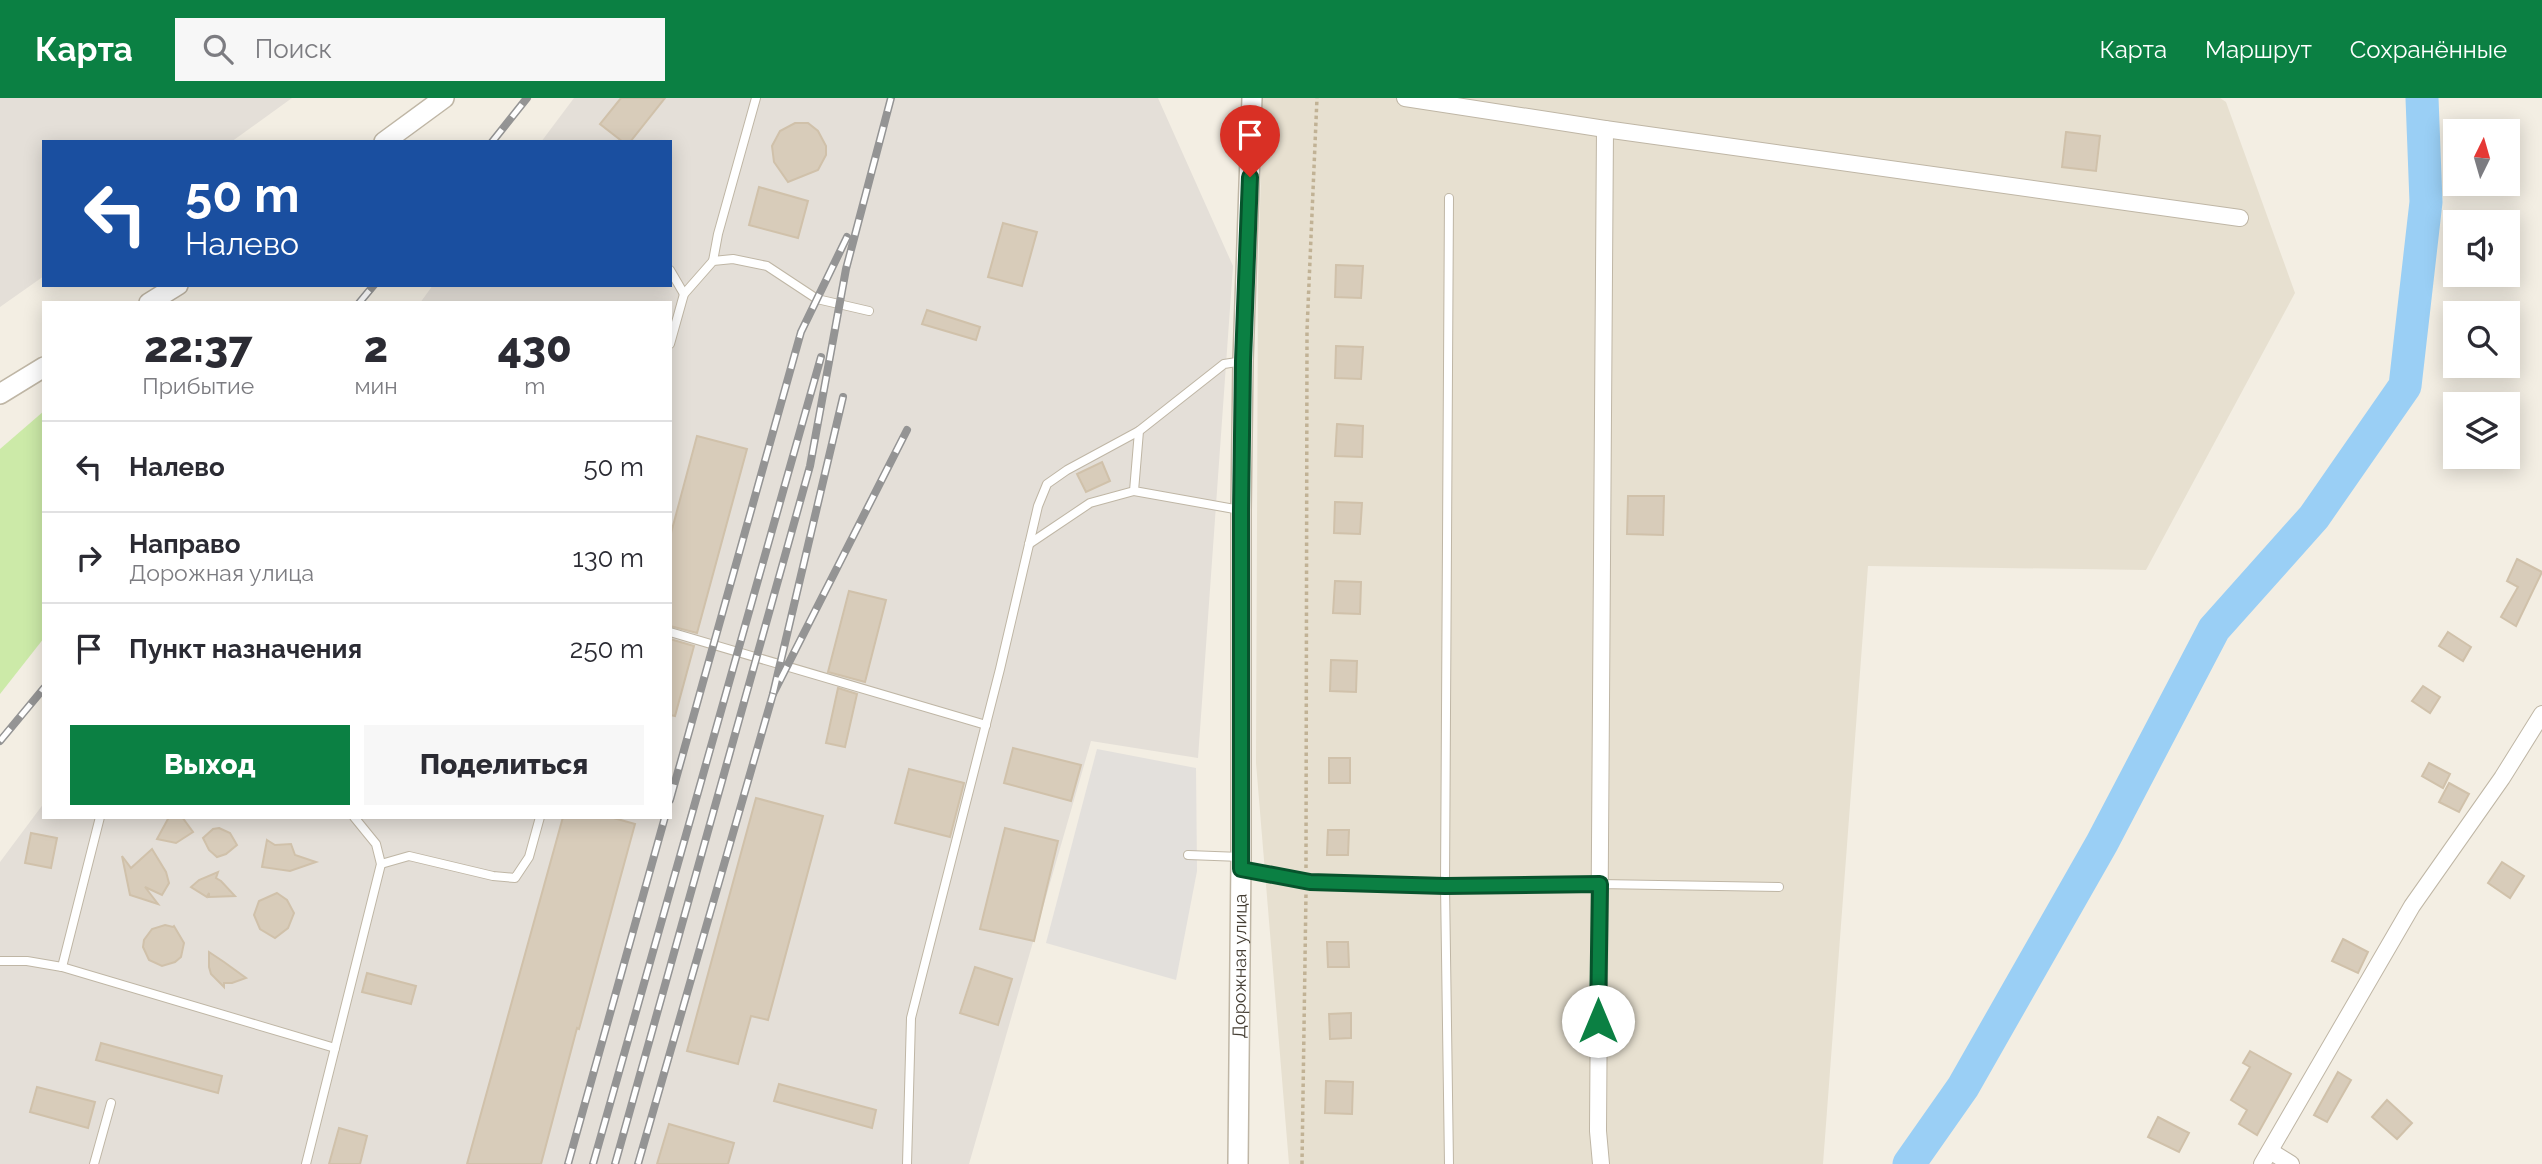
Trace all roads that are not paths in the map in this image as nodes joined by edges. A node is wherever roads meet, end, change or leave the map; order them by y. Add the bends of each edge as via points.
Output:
1 (444, 98) edge
2 (757, 98) edge
3 (1252, 98) edge
4 (1405, 98) edge
5 (1605, 129) junction
6 (387, 140) edge
7 (1449, 198) dead end
8 (2240, 218) dead end
9 (713, 261) junction
10 (672, 273) edge
11 (175, 287) edge
12 (684, 294) junction
13 (152, 301) edge
14 (870, 311) dead end
15 (672, 337) edge
16 (1243, 361) junction
17 (42, 367) edge
18 (0, 394) edge
19 (1139, 431) junction
20 (1135, 491) junction
21 (1241, 510) junction
22 (1029, 544) junction
23 (672, 633) edge
24 (2542, 714) edge
25 (986, 725) junction
26 (99, 819) edge
27 (356, 819) edge
28 (539, 819) edge
29 (1188, 855) dead end
30 (1241, 863) junction
31 (381, 864) junction
32 (1600, 884) junction
33 (1445, 886) junction
34 (1779, 887) dead end
35 (0, 961) edge
36 (62, 967) junction
37 (335, 1048) junction
38 (111, 1103) dead end
39 (2266, 1158) edge
40 (94, 1164) edge
41 (306, 1164) edge
42 (907, 1164) edge
43 (1238, 1164) edge
44 (1449, 1164) edge
45 (1601, 1164) edge
46 (2291, 1164) edge

1 - 6 street
2 - 9 lane
3 - 16 street, Дорожная улица
4 - 5 street
5 - 8 street
5 - 32 street
7 - 33 lane
9 - 12 lane
9 - 14 lane via 733,259 767,266 817,299
10 - 12 lane
11 - 13 street
12 - 15 lane
16 - 19 lane via 1224,364
16 - 21 street, Дорожная улица
17 - 18 street
19 - 20 lane
19 - 22 lane via 1047,484
20 - 21 lane
20 - 22 lane via 1090,503
21 - 30 street, Дорожная улица
22 - 25 lane
23 - 25 lane
24 - 39 street via 2412,906
25 - 42 lane via 911,1018
26 - 36 lane
27 - 31 lane via 376,844
28 - 31 lane via 529,857 514,878 409,856
29 - 30 lane
30 - 33 lane via 1306,881
30 - 43 street, Дорожная улица
31 - 37 lane
32 - 33 lane
32 - 34 lane
32 - 45 street
33 - 44 lane
35 - 36 lane
36 - 37 lane
37 - 41 lane
38 - 40 lane
39 - 46 street

